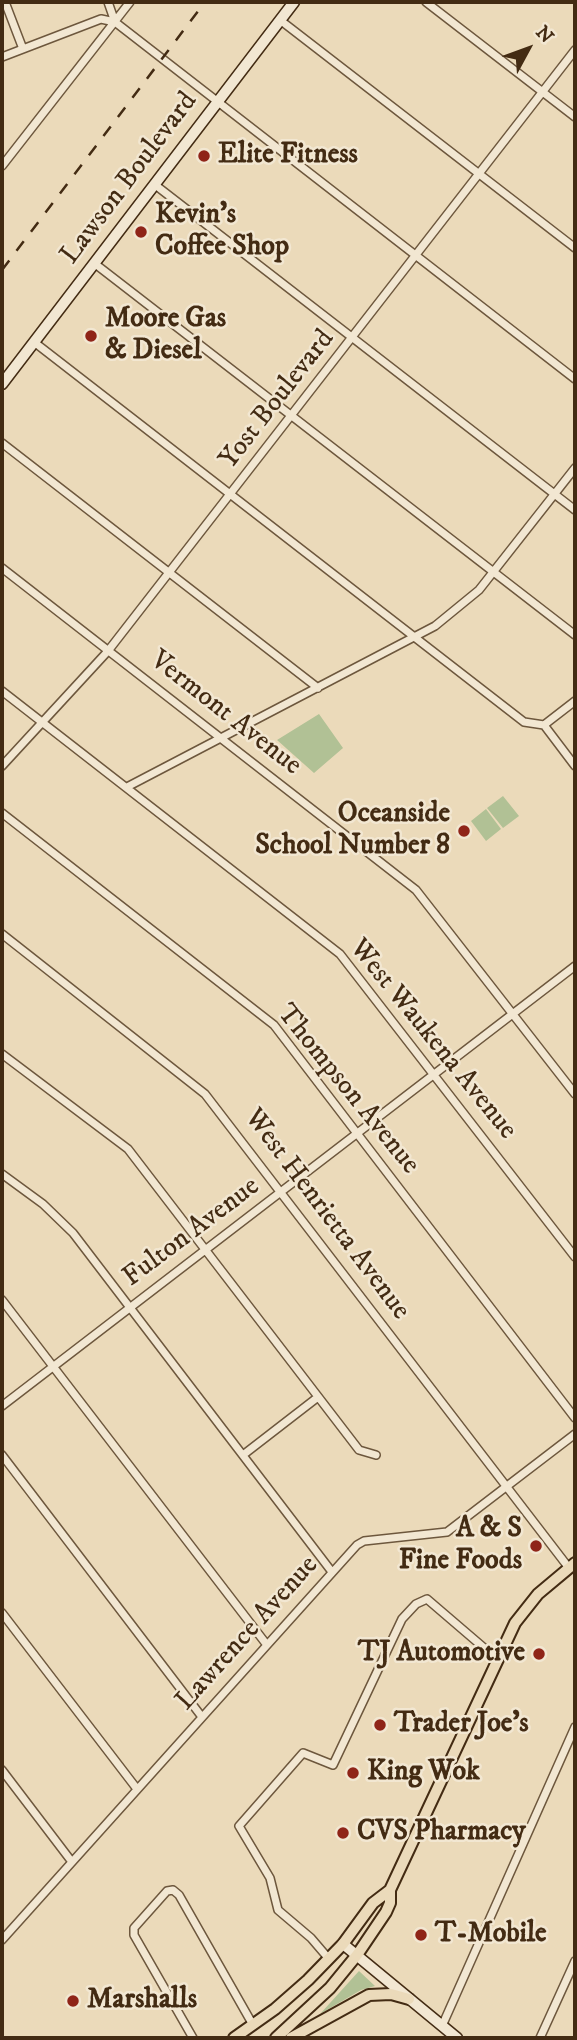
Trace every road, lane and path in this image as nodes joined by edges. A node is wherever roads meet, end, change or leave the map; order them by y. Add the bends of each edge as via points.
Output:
1 (5, 2) edge
2 (108, 2) edge
3 (130, 2) edge
4 (294, 2) edge
5 (426, 2) edge
6 (280, 20) junction
7 (115, 22) junction
8 (23, 49) junction
9 (575, 50) edge
10 (2, 57) edge
11 (542, 92) junction
12 (218, 102) junction
13 (575, 117) edge
14 (2, 166) edge
15 (479, 174) junction
16 (154, 184) junction
17 (575, 248) edge
18 (416, 255) junction
19 (94, 263) junction
20 (353, 337) junction
21 (34, 342) junction
22 (575, 379) edge
23 (2, 384) edge
24 (292, 416) junction
25 (2, 443) edge
26 (575, 468) edge
27 (231, 494) junction
28 (555, 494) junction
29 (575, 510) edge
30 (2, 568) edge
31 (170, 573) junction
32 (494, 573) junction
33 (575, 635) edge
34 (415, 637) junction
35 (108, 650) junction
36 (318, 688) junction
37 (2, 691) edge
38 (575, 701) edge
39 (42, 722) junction
40 (544, 725) junction
41 (221, 738) junction
42 (2, 765) edge
43 (575, 766) edge
44 (127, 787) junction
45 (2, 813) edge
46 (2, 934) edge
47 (575, 967) edge
48 (514, 1014) junction
49 (2, 1054) edge
50 (435, 1074) junction
51 (575, 1094) edge
52 (358, 1133) junction
53 (2, 1174) edge
54 (282, 1192) junction
55 (205, 1250) junction
56 (575, 1257) edge
57 (2, 1300) edge
58 (130, 1308) junction
59 (54, 1366) junction
60 (318, 1397) junction
61 (2, 1406) edge
62 (575, 1418) edge
63 (575, 1434) edge
64 (2, 1455) edge
65 (243, 1455) junction
66 (376, 1455) dead end
67 (507, 1486) junction
68 (572, 1566) edge
69 (332, 1572) junction
70 (2, 1613) edge
71 (267, 1645) junction
72 (497, 1659) junction
73 (202, 1717) junction
74 (575, 1727) edge
75 (2, 1770) edge
76 (137, 1789) junction
77 (72, 1862) junction
78 (390, 1889) junction
79 (3, 1934) edge
80 (343, 1944) junction
81 (357, 1955) junction
82 (329, 1959) junction
83 (575, 1961) edge
84 (409, 1998) junction
85 (253, 2025) junction
86 (442, 2026) junction
87 (193, 2038) edge
88 (234, 2038) edge
89 (276, 2038) edge
90 (291, 2038) edge
91 (457, 2038) edge
92 (540, 2038) edge

1 - 8 street
2 - 7 street
3 - 7 street
4 - 6 main road, Lawson Boulevard
5 - 11 street
6 - 12 main road, Lawson Boulevard
6 - 15 street
7 - 8 street via 101,19
7 - 12 street
7 - 14 street
8 - 10 street
9 - 11 street, Yost Boulevard
11 - 13 street
11 - 15 street, Yost Boulevard
12 - 16 main road, Lawson Boulevard
12 - 18 street
15 - 17 street
15 - 18 street, Yost Boulevard
16 - 19 main road, Lawson Boulevard
16 - 20 street
18 - 20 street, Yost Boulevard
18 - 22 street
19 - 21 main road, Lawson Boulevard
19 - 24 street
20 - 24 street, Yost Boulevard
20 - 28 street
21 - 23 main road, Lawson Boulevard
21 - 27 street
24 - 27 street, Yost Boulevard
24 - 32 street
25 - 31 street
26 - 28 street
27 - 31 street, Yost Boulevard
27 - 34 street
28 - 29 street
28 - 32 street
30 - 35 street, Vermont Avenue
31 - 35 street, Yost Boulevard
31 - 36 street
32 - 33 street
32 - 34 street via 458,609
34 - 36 street
34 - 40 street via 524,722
35 - 39 street, Yost Boulevard
35 - 41 street, Vermont Avenue
36 - 41 street
37 - 39 street, West Waukena Avenue
38 - 40 street
39 - 42 street, Yost Boulevard
39 - 44 street, West Waukena Avenue
40 - 43 street
41 - 44 street
41 - 48 street, Vermont Avenue via 416,890
44 - 50 street, West Waukena Avenue via 340,954
45 - 52 street, Thompson Avenue via 265,1017
46 - 54 street, West Henrietta Avenue via 194,1083
47 - 48 street, Fulton Avenue
48 - 50 street, Fulton Avenue
48 - 51 street, Vermont Avenue
49 - 55 street via 128,1149
50 - 52 street, Fulton Avenue
50 - 56 street, West Waukena Avenue
52 - 54 street, Fulton Avenue
52 - 62 street, Thompson Avenue
53 - 58 street via 65,1225
54 - 55 street, Fulton Avenue
54 - 67 street, West Henrietta Avenue
55 - 58 street, Fulton Avenue
55 - 60 street
57 - 59 street
58 - 59 street, Fulton Avenue
58 - 65 street
59 - 61 street, Fulton Avenue
59 - 71 street
60 - 65 street
60 - 66 street via 359,1450
63 - 67 street, Lawrence Avenue
64 - 73 street
65 - 69 street
67 - 68 street, West Henrietta Avenue
67 - 69 street, Lawrence Avenue via 447,1532 364,1541
68 - 72 main road via 524,1610
69 - 71 street, Lawrence Avenue
70 - 76 street
71 - 73 street, Lawrence Avenue
72 - 78 main road
72 - 82 street via 427,1599 416,1604 401,1619 333,1765 303,1753 239,1826 270,1878 278,1910
73 - 76 street, Lawrence Avenue
74 - 86 street
75 - 77 street
76 - 77 street, Lawrence Avenue
77 - 79 street, Lawrence Avenue
78 - 80 main road via 373,1903
78 - 81 main road via 386,1912
80 - 81 main road
80 - 82 main road
81 - 84 main road
81 - 89 main road via 330,1988
82 - 85 main road
83 - 92 street
84 - 86 main road
84 - 90 main road via 369,1995
85 - 87 street via 179,1895 167,1891 134,1928 134,1935
85 - 88 main road
86 - 91 main road

